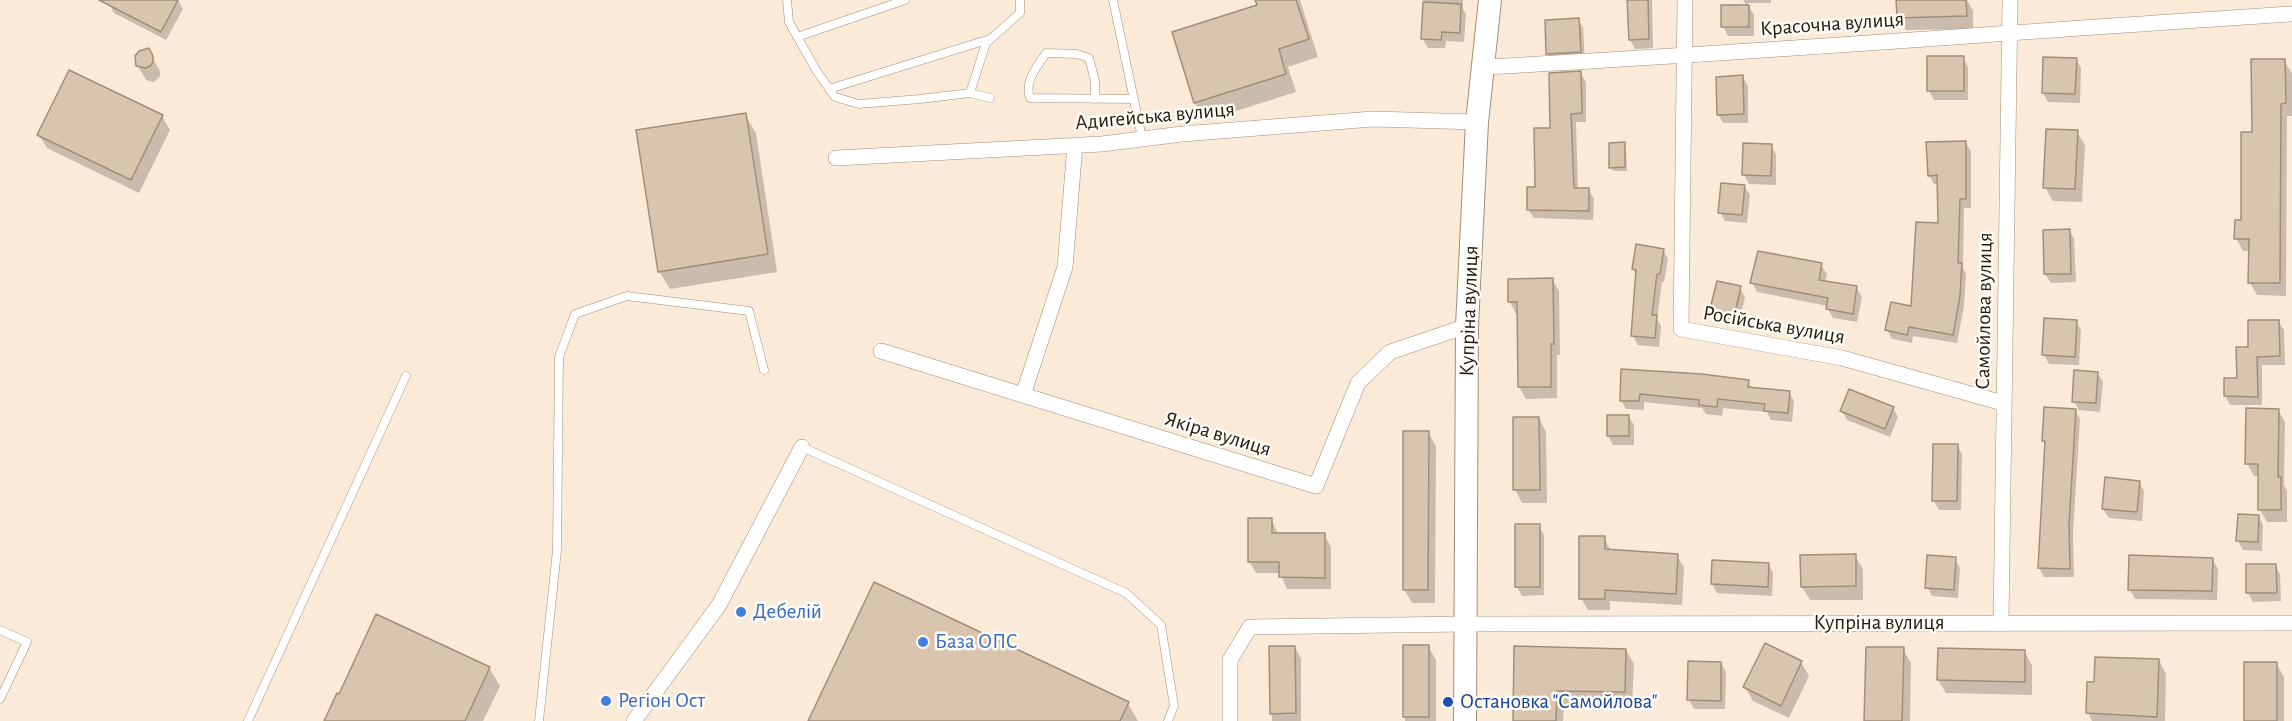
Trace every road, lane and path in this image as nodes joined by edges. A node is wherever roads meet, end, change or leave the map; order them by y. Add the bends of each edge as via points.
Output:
1 (787, 0) edge
2 (905, 0) edge
3 (1020, 0) edge
4 (1113, 0) edge
5 (1490, 0) edge
6 (1685, 0) edge
7 (2010, 0) edge
8 (2292, 14) edge
9 (2010, 32) junction
10 (797, 37) junction
11 (990, 39) junction
12 (1684, 56) junction
13 (1483, 67) junction
14 (829, 89) junction
15 (970, 93) junction
16 (990, 98) dead end
17 (1095, 99) junction
18 (1133, 99) junction
19 (1477, 122) junction
20 (1142, 138) junction
21 (1075, 146) junction
22 (837, 158) dead end
23 (1467, 326) junction
24 (881, 351) dead end
25 (764, 370) dead end
26 (406, 376) dead end
27 (1023, 395) junction
28 (2003, 403) junction
29 (802, 447) joint
30 (2001, 622) junction
31 (2292, 622) edge
32 (1465, 624) junction
33 (0, 630) edge
34 (0, 699) edge
35 (248, 721) edge
36 (538, 721) edge
37 (634, 721) edge
38 (1168, 721) edge
39 (1230, 721) edge
40 (1465, 721) edge

1 - 10 lane via 789,21
2 - 10 lane
3 - 11 lane via 1020,13
4 - 18 lane
5 - 13 main road, Купріна вулиця
6 - 12 street, Російська вулиця
7 - 9 street, Самойлова вулиця
8 - 9 street, Красочна вулиця
9 - 12 street, Красочна вулиця
9 - 28 street, Самойлова вулиця
10 - 14 lane
11 - 14 lane
11 - 15 lane
12 - 13 street, Красочна вулиця
12 - 28 street, Російська вулиця via 1681,330 1842,358
13 - 19 main road, Купріна вулиця
14 - 15 lane via 835,97 859,104
15 - 16 lane
17 - 17 lane via 1030,99 1027,90 1046,53 1077,54 1089,58
17 - 18 lane
18 - 20 lane
19 - 20 street, Адигейська вулиця via 1373,119
19 - 23 main road, Купріна вулиця
20 - 21 street, Адигейська вулиця
21 - 22 street, Адигейська вулиця
21 - 27 street via 1065,267
23 - 27 street, Якіра вулиця via 1390,352 1358,383 1316,486
23 - 32 main road, Купріна вулиця
24 - 27 street, Якіра вулиця
25 - 36 lane via 749,310 627,296 575,314 559,357 557,550
26 - 35 lane
28 - 30 street, Самойлова вулиця
29 - 37 street via 719,604
29 - 38 lane via 1126,593 1161,625 1174,706
30 - 31 street, Купріна вулиця
30 - 32 street, Купріна вулиця
32 - 39 street, Купріна вулиця via 1250,627 1230,660
32 - 40 main road, Купріна вулиця
33 - 34 lane via 27,642

